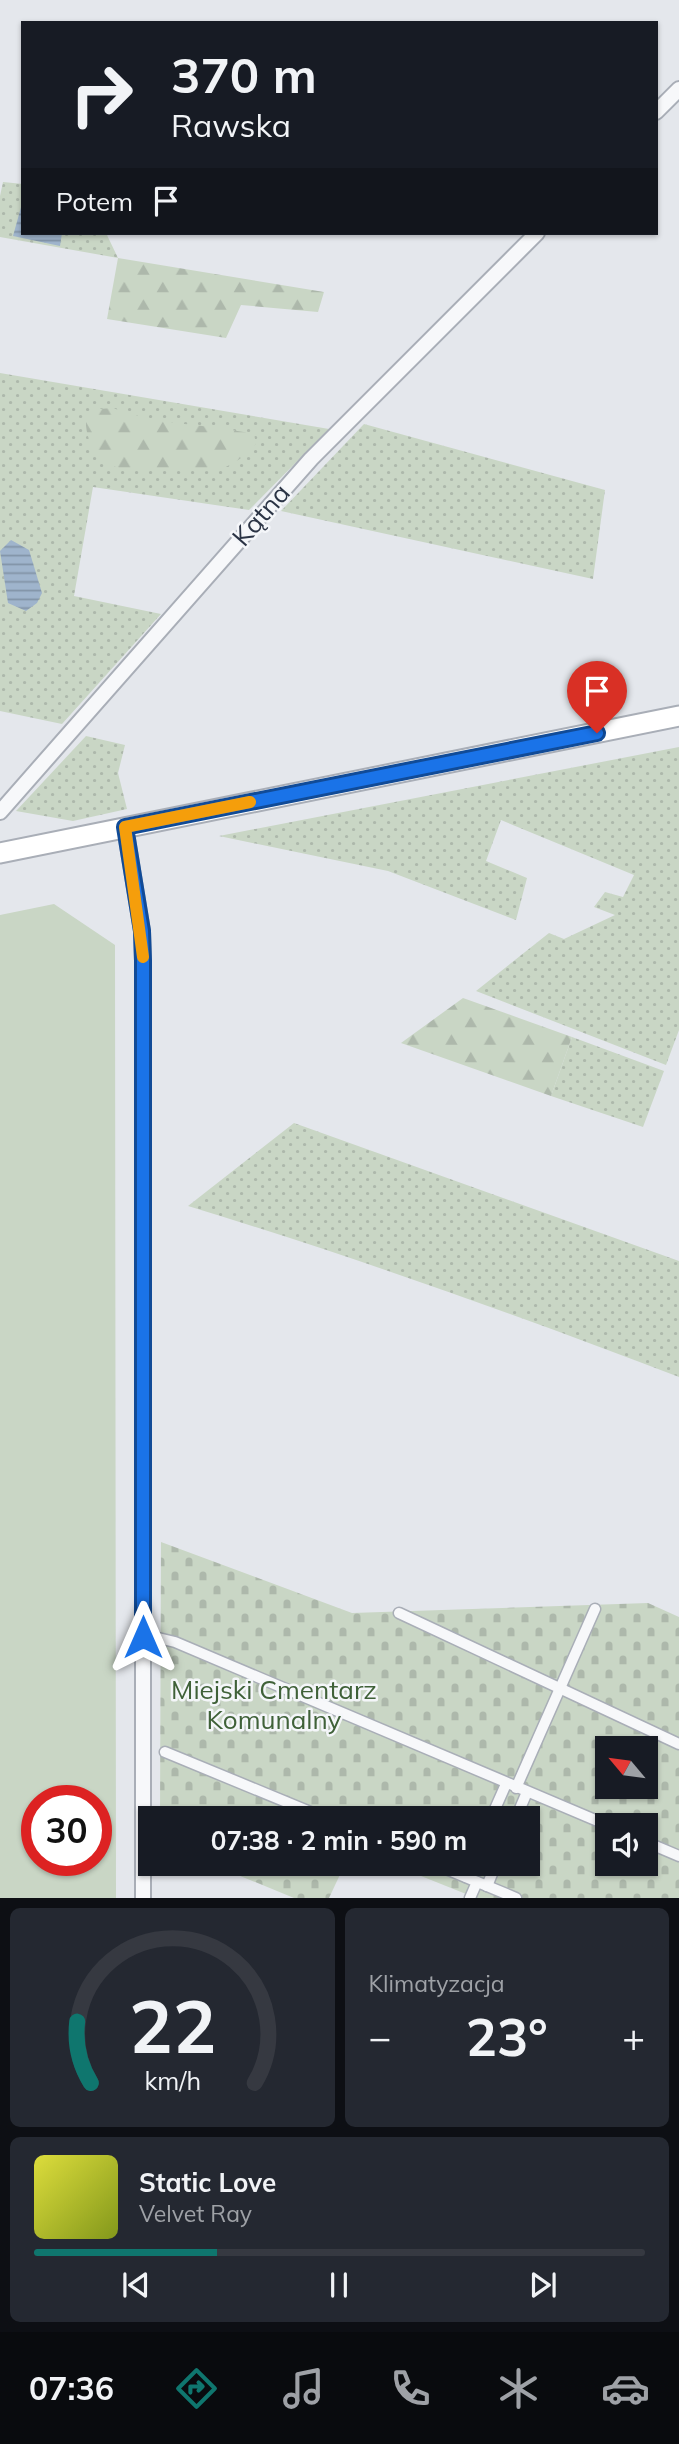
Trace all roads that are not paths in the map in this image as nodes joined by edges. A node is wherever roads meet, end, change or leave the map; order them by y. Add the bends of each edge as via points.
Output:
1 (679, 89) edge
2 (658, 110) edge
3 (535, 235) edge
4 (679, 716) edge
5 (0, 812) edge
6 (125, 827) junction
7 (0, 853) edge
8 (595, 1609) dead end
9 (399, 1613) dead end
10 (154, 1637) dead end
11 (561, 1688) junction
12 (679, 1744) edge
13 (164, 1752) dead end
14 (511, 1786) junction
15 (527, 1792) junction
16 (297, 1806) edge
17 (498, 1806) edge
18 (521, 1806) edge
19 (595, 1820) edge
20 (658, 1847) edge
21 (679, 1856) edge
22 (488, 1876) edge
23 (466, 1877) edge
24 (482, 1884) junction
25 (143, 1898) edge
26 (470, 1898) edge
27 (516, 1898) edge

1 - 2 street
3 - 5 street, Kątna via 311,459
4 - 6 main road
6 - 7 main road
6 - 25 street via 143,961
8 - 11 street
9 - 11 street
10 - 14 street
11 - 12 street
11 - 14 street
13 - 16 street
14 - 15 street
14 - 17 street
15 - 18 street
15 - 19 street
20 - 21 street
22 - 24 street
23 - 24 street
24 - 26 street
24 - 27 street

